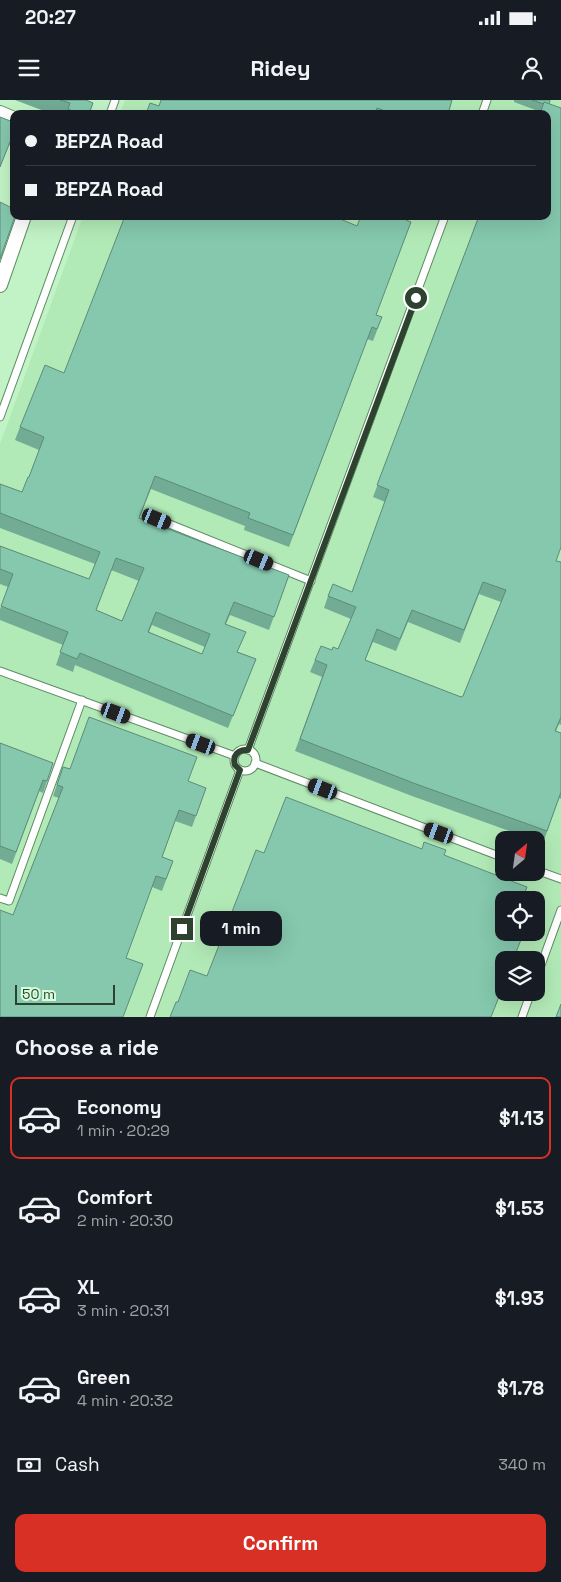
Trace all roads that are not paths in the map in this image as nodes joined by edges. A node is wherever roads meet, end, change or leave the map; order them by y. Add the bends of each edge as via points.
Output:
1 (23, 220) edge
2 (72, 220) edge
3 (445, 220) edge
4 (1, 281) edge
5 (0, 417) edge
6 (157, 519) dead end
7 (311, 581) junction
8 (0, 671) edge
9 (82, 700) junction
10 (248, 750) junction
11 (235, 756) junction
12 (255, 763) junction
13 (240, 770) junction
14 (495, 855) edge
15 (545, 873) edge
16 (561, 879) edge
17 (561, 884) edge
18 (0, 898) edge
19 (561, 910) edge
20 (545, 954) edge
21 (528, 1001) edge
22 (150, 1017) edge
23 (522, 1017) edge

1 - 4 street
2 - 5 lane
3 - 7 lane
6 - 7 lane
7 - 10 lane
8 - 9 lane
9 - 11 lane
9 - 18 lane via 9,902
10 - 11 lane via 242,750
10 - 12 lane
11 - 13 lane via 235,765
12 - 13 lane via 248,771
12 - 14 lane
13 - 22 lane
15 - 16 lane
16 - 17 lane
19 - 20 lane
21 - 23 lane

